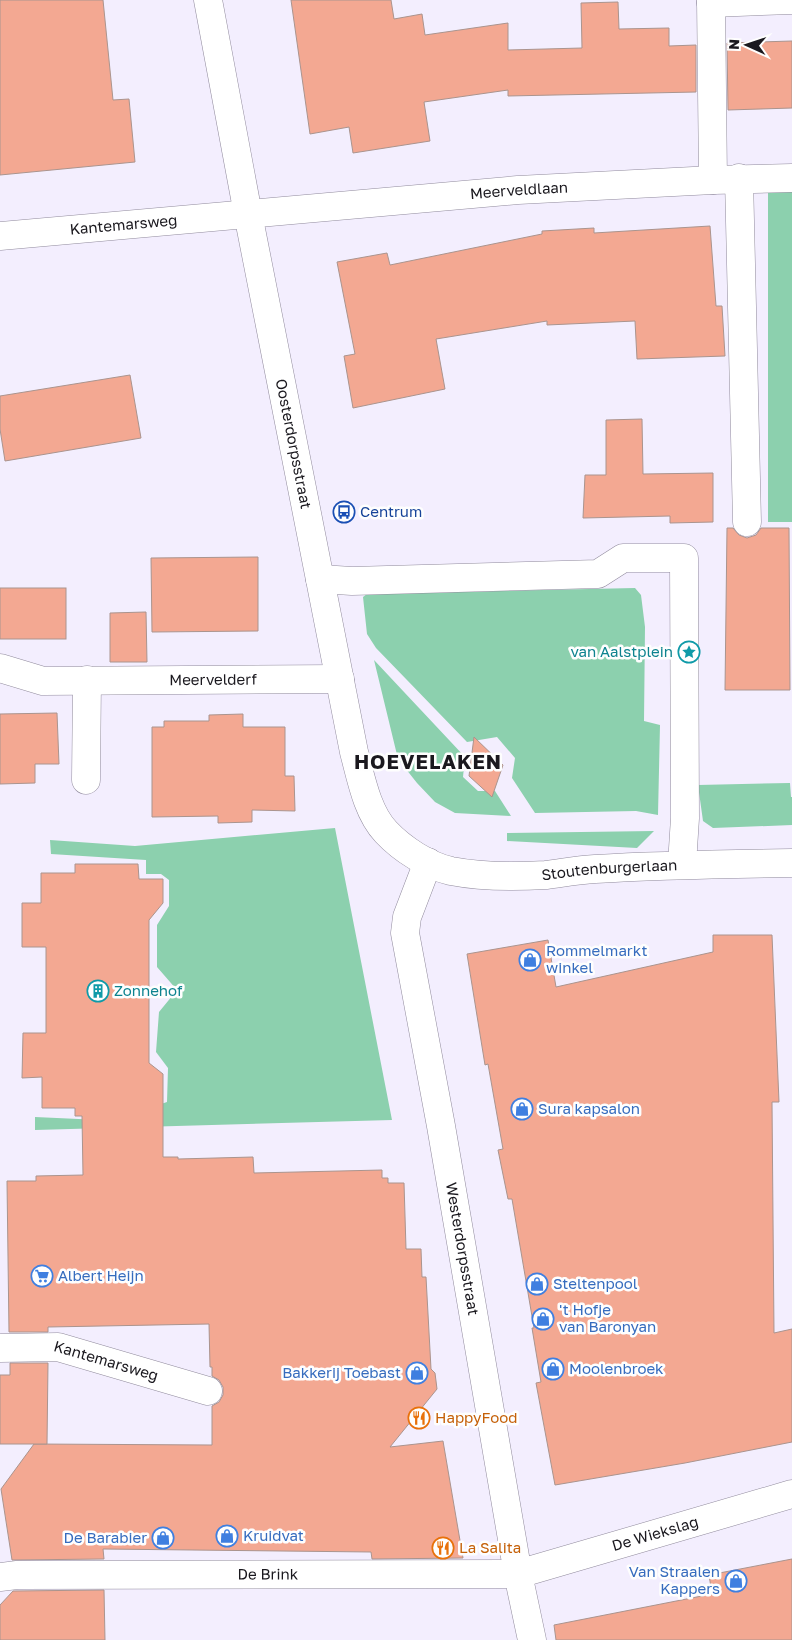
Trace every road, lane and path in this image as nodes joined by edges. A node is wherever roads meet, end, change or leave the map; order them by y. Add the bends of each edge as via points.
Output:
1 (208, 0) edge
2 (792, 0) edge
3 (711, 1) edge
4 (792, 178) edge
5 (726, 179) junction
6 (248, 214) junction
7 (0, 236) edge
8 (747, 522) dead end
9 (320, 579) junction
10 (0, 668) edge
11 (340, 679) junction
12 (87, 680) junction
13 (86, 780) dead end
14 (428, 862) junction
15 (792, 863) edge
16 (682, 864) junction
17 (0, 1348) edge
18 (208, 1391) dead end
19 (792, 1494) edge
20 (518, 1574) junction
21 (8, 1576) edge
22 (532, 1640) edge

1 - 6 street, Oosterdorpsstraat
2 - 3 street
3 - 5 street
4 - 5 street, Meerveldlaan
5 - 6 street, Meerveldlaan via 518,190
5 - 8 street
6 - 7 street, Kantemarsweg
6 - 9 street, Oosterdorpsstraat
9 - 11 street, Oosterdorpsstraat
9 - 16 street via 352,581 598,574 623,558 684,558
10 - 12 street, Meervelderf via 43,681
11 - 12 street, Meervelderf
11 - 14 street, Oosterdorpsstraat via 354,752 371,808 385,831
12 - 13 street
14 - 16 street, Stoutenburgerlaan via 449,870 503,876
14 - 20 street, Westerdorpsstraat via 407,917 405,933
15 - 16 street, Stoutenburgerlaan
17 - 18 street, Kantemarsweg via 58,1347
19 - 20 street, De Wiekslag
20 - 21 street, De Brink
20 - 22 street, Westerdorpsstraat

